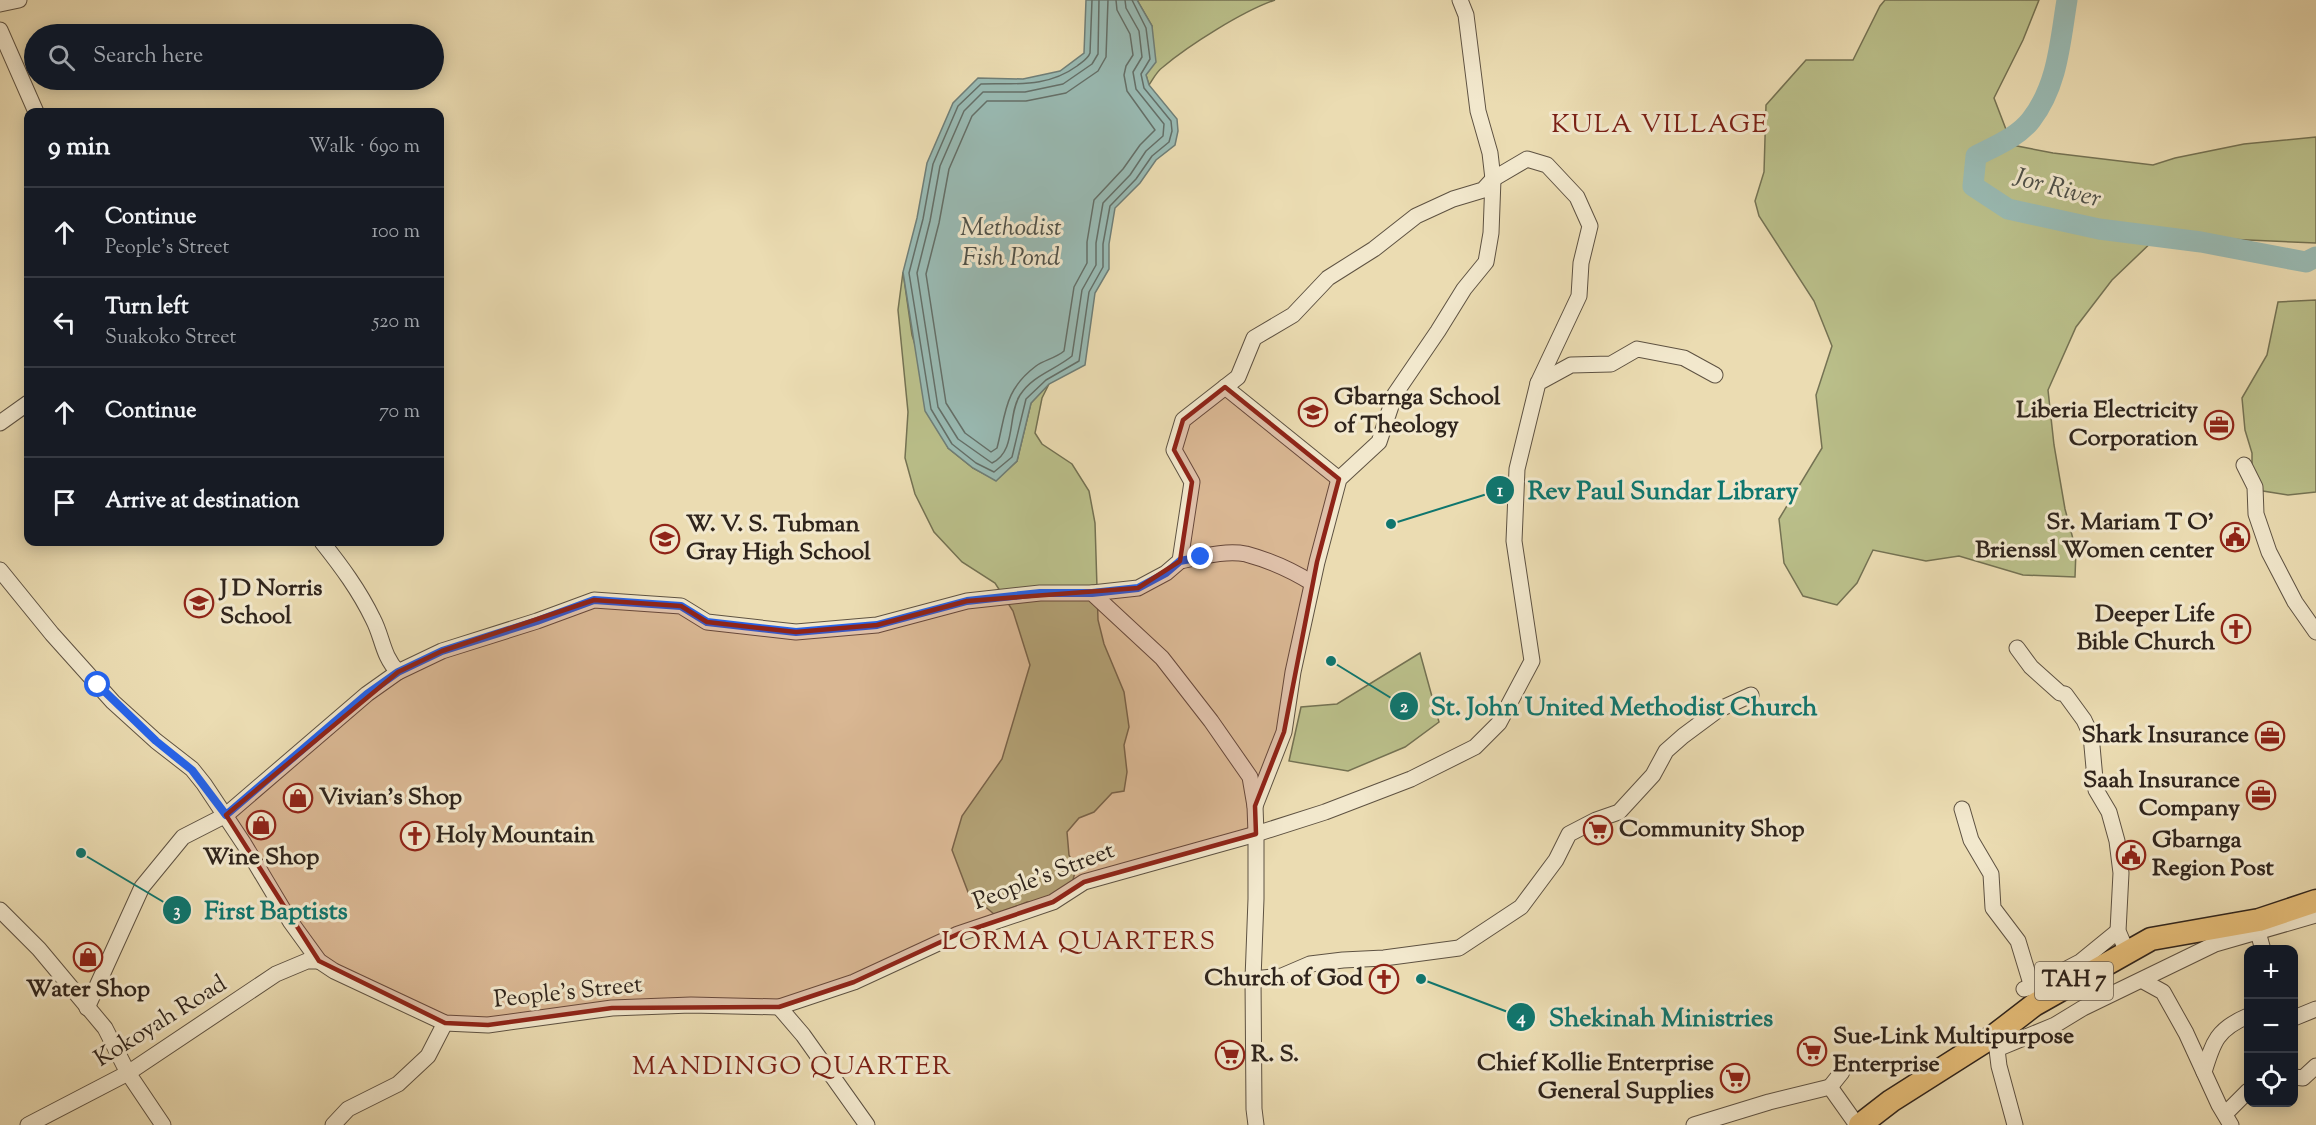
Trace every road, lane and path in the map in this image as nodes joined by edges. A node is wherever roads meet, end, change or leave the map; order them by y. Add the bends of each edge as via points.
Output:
1 (19, 0) edge
2 (1460, 0) edge
3 (0, 4) edge
4 (0, 30) edge
5 (24, 85) edge
6 (26, 90) edge
7 (34, 108) edge
8 (1493, 179) junction
9 (1715, 375) dead end
10 (1538, 383) junction
11 (1225, 387) junction
12 (24, 406) edge
13 (0, 423) edge
14 (2244, 465) dead end
15 (1339, 479) junction
16 (325, 546) edge
17 (1180, 561) junction
18 (0, 570) edge
19 (1312, 583) junction
20 (1092, 593) junction
21 (2316, 632) edge
22 (2017, 648) dead end
23 (398, 672) junction
24 (1751, 695) dead end
25 (1255, 806) junction
26 (1962, 809) dead end
27 (226, 815) junction
28 (1256, 834) junction
29 (2316, 901) edge
30 (0, 910) edge
31 (2316, 915) edge
32 (2258, 932) junction
33 (2123, 942) junction
34 (2262, 945) edge
35 (319, 961) junction
36 (1252, 979) junction
37 (2144, 981) junction
38 (779, 1007) junction
39 (87, 1008) junction
40 (2316, 1010) edge
41 (2298, 1017) edge
42 (2244, 1018) edge
43 (445, 1023) junction
44 (1996, 1042) junction
45 (2316, 1066) edge
46 (1842, 1072) dead end
47 (2204, 1072) junction
48 (128, 1073) junction
49 (2304, 1081) edge
50 (1830, 1087) junction
51 (2244, 1096) edge
52 (2228, 1120) edge
53 (28, 1125) edge
54 (163, 1125) edge
55 (333, 1125) edge
56 (867, 1125) edge
57 (1256, 1125) edge
58 (1694, 1125) edge
59 (1859, 1125) edge
60 (2015, 1125) edge

1 - 3 street
2 - 8 street via 1466,15 1478,111
4 - 5 street
6 - 7 street
8 - 10 street, People's Street via 1527,159 1546,165 1578,197 1590,226 1581,263 1579,296
8 - 11 street, People's Street via 1483,190 1416,216 1328,278 1293,315 1254,338 1238,377
8 - 15 street via 1486,262 1395,394 1379,442
9 - 10 street via 1684,358 1637,350 1611,364 1571,365
10 - 28 street, People's Street via 1517,469 1514,541 1532,661 1499,723 1475,747 1411,778
11 - 15 street
11 - 17 street, People's Street via 1183,420 1174,450 1192,482
12 - 13 street
14 - 21 street via 2255,487 2256,514 2269,552
15 - 19 street
16 - 23 street via 358,590 375,622 388,662
17 - 19 street via 1245,554
17 - 20 street via 1138,588
18 - 27 street, People's Street via 113,702 192,770
19 - 25 street via 1284,732
20 - 23 street via 1040,593 967,601 877,625 796,632 707,622 681,606 594,600 442,651
20 - 25 street via 1162,658 1211,721 1250,777
22 - 33 street via 2031,667 2065,694 2091,735 2096,790 2109,812 2117,841
23 - 27 street
24 - 36 street via 1719,710 1683,736 1666,751 1653,775 1618,812 1569,834 1556,860 1521,907 1459,948 1310,964 1282,976
25 - 28 street
26 - 33 street via 1971,840 1991,874 1993,908 2018,941 2027,988
27 - 35 street, People's Street
27 - 39 street via 183,837 142,887
28 - 36 street
28 - 38 street, People's Street via 1084,882 1053,902 958,934 854,982
29 - 33 highway, TAH 7 via 2259,920
30 - 39 street via 39,949
31 - 32 street
32 - 34 street
32 - 37 street via 2215,944
33 - 44 highway, TAH 7 via 2034,1005
35 - 43 street, People's Street
35 - 48 street, Kokoyah Road via 307,961 276,974
36 - 57 street
37 - 44 street via 2055,1025
37 - 47 street via 2163,992
38 - 43 street, People's Street via 612,1008 488,1025
38 - 56 street
39 - 48 street via 105,1028
40 - 41 street
42 - 47 street via 2214,1040
43 - 55 street via 428,1056 398,1084 348,1109
44 - 59 highway, TAH 7 via 1891,1101
44 - 60 street
45 - 49 street
46 - 50 street
47 - 52 street
48 - 53 street, Kokoyah Road
48 - 54 street
50 - 58 street
50 - 59 street
51 - 52 street

